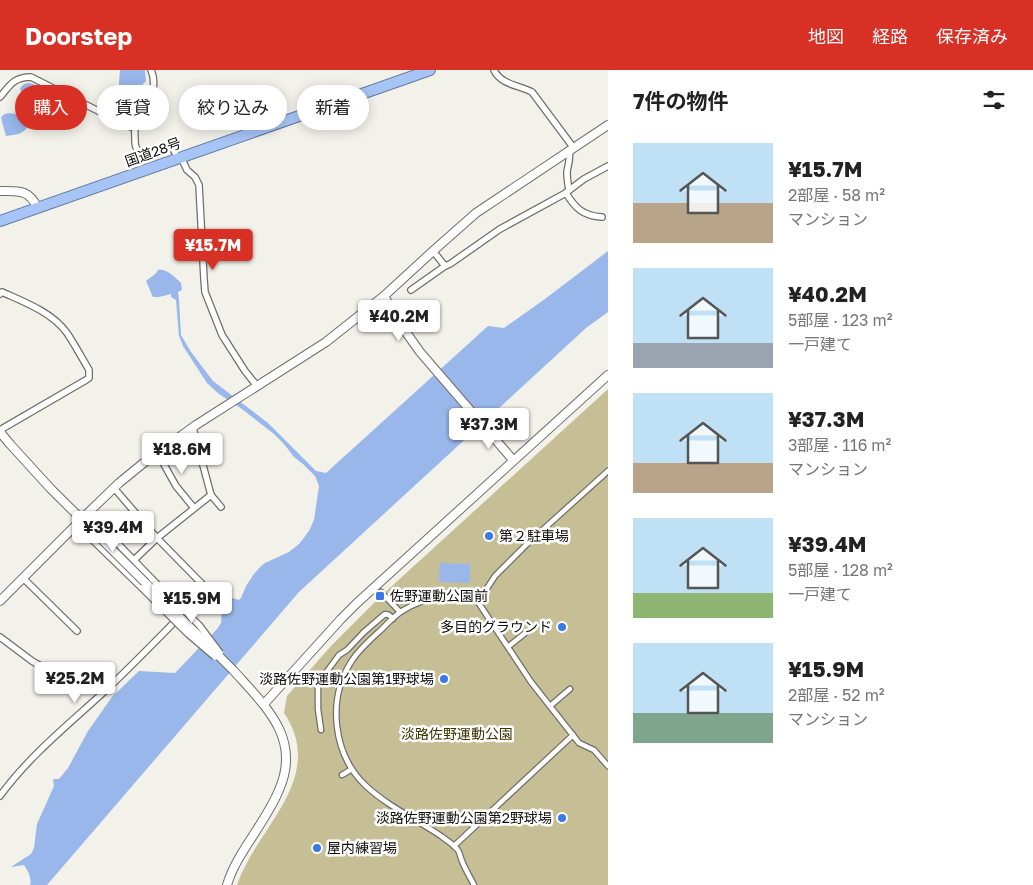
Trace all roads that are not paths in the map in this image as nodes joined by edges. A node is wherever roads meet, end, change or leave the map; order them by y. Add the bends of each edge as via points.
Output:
1 (150, 70) edge
2 (430, 70) edge
3 (494, 70) edge
4 (154, 85) edge
5 (0, 97) edge
6 (97, 110) edge
7 (608, 124) edge
8 (134, 130) edge
9 (571, 149) junction
10 (180, 158) junction
11 (608, 166) edge
12 (0, 191) edge
13 (568, 192) junction
14 (38, 208) junction
15 (602, 217) dead end
16 (0, 221) edge
17 (433, 251) junction
18 (446, 266) junction
19 (411, 290) dead end
20 (0, 294) edge
21 (384, 296) junction
22 (608, 374) edge
23 (257, 386) junction
24 (193, 428) junction
25 (0, 432) edge
26 (157, 452) junction
27 (513, 460) junction
28 (608, 471) edge
29 (114, 488) junction
30 (211, 495) junction
31 (221, 507) dead end
32 (194, 508) junction
33 (88, 513) junction
34 (77, 524) junction
35 (157, 538) junction
36 (134, 560) junction
37 (23, 578) junction
38 (381, 592) dead end
39 (0, 601) edge
40 (478, 602) junction
41 (400, 612) junction
42 (393, 619) junction
43 (77, 631) dead end
44 (524, 634) dead end
45 (0, 637) edge
46 (508, 646) junction
47 (40, 665) dead end
48 (233, 670) junction
49 (570, 689) dead end
50 (264, 704) junction
51 (550, 706) junction
52 (321, 730) dead end
53 (573, 735) junction
54 (608, 764) edge
55 (352, 769) junction
56 (342, 775) dead end
57 (0, 796) edge
58 (454, 846) junction
59 (227, 885) edge
60 (474, 885) edge

1 - 4 street
2 - 10 highway, 国道28号
3 - 9 street via 504,81 532,92
5 - 6 street via 18,78 31,77
7 - 9 street
8 - 10 street via 138,152 151,154 169,146
9 - 13 street
9 - 17 street via 482,209
10 - 14 highway, 国道28号
10 - 23 street via 198,185 206,292 222,335
11 - 13 street
12 - 14 street via 24,192
13 - 15 street via 576,207 590,216
13 - 18 street via 500,229
14 - 16 highway, 国道28号
17 - 18 street
17 - 21 street
18 - 19 street
20 - 25 street via 2,292 35,307 61,326 78,350 89,378
21 - 23 street via 326,342
21 - 27 street via 420,352
22 - 27 street
23 - 24 street
24 - 26 street
24 - 30 street
25 - 48 street, bridge via 50,488
26 - 29 street
26 - 32 street via 176,486
27 - 50 street via 352,608
28 - 40 street via 495,576
29 - 33 street
29 - 35 street
30 - 31 street
30 - 32 street
32 - 35 street
33 - 34 street
33 - 36 street
34 - 37 street
34 - 48 street, bridge via 188,634
35 - 36 street
35 - 57 street via 207,589 135,663 35,755
36 - 48 street, bridge via 199,625
37 - 39 street
37 - 43 street
38 - 41 street
40 - 41 street via 438,597
40 - 46 street
41 - 42 street
42 - 52 street via 385,614 364,632 339,655 318,684
42 - 55 street via 360,651 346,671 341,686 337,729
44 - 46 street
45 - 47 street
46 - 51 street
48 - 50 street
49 - 51 street
50 - 59 street via 285,742 286,768 280,790 238,859
51 - 53 street
53 - 54 street
53 - 58 street
55 - 56 street
55 - 58 street via 376,794
58 - 60 street

